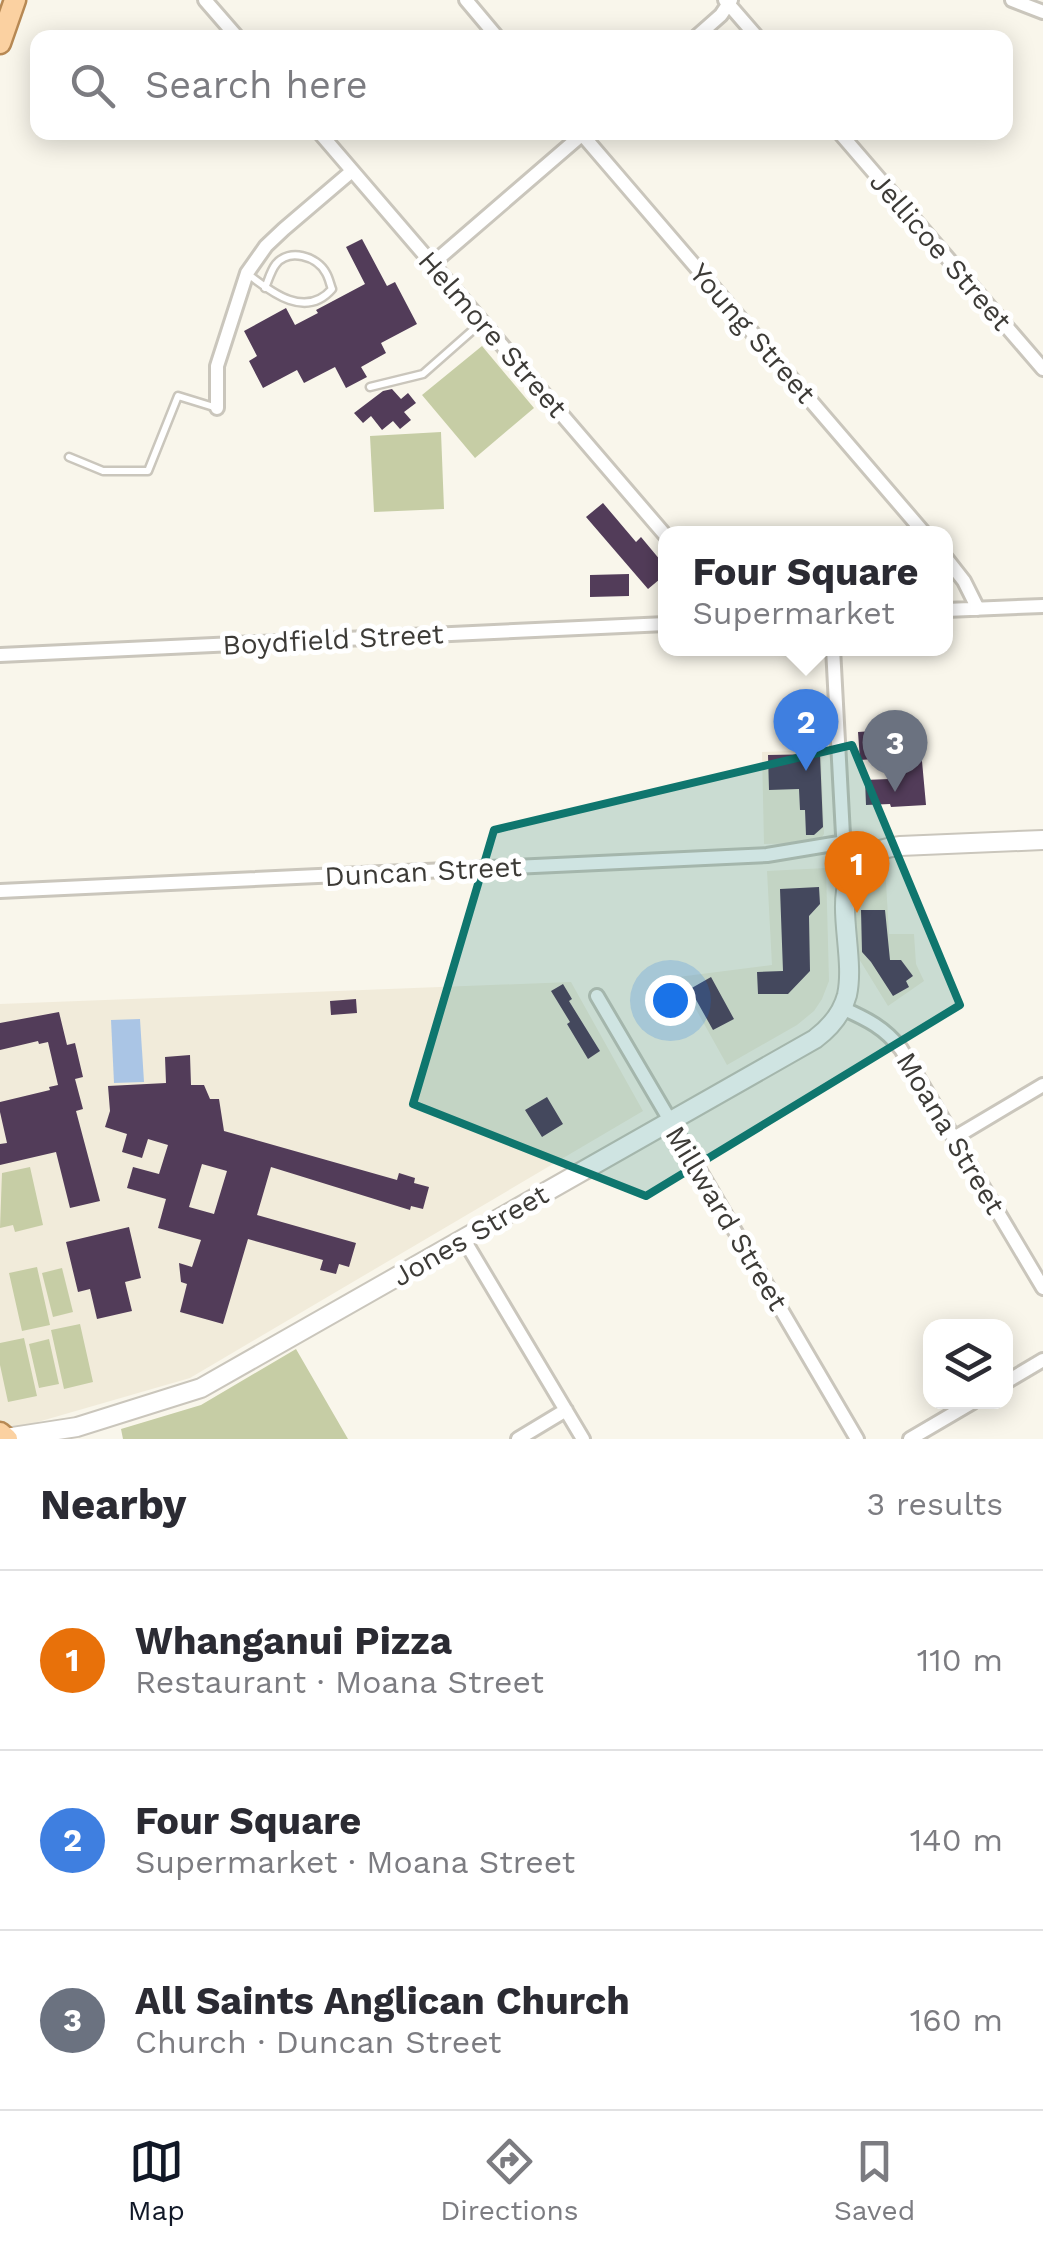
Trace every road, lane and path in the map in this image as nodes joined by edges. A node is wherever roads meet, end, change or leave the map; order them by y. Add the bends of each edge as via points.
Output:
1 (15, 0) edge
2 (205, 0) edge
3 (466, 0) edge
4 (1012, 0) edge
5 (728, 1) edge
6 (1043, 12) edge
7 (231, 30) edge
8 (491, 30) edge
9 (704, 30) edge
10 (752, 30) edge
11 (0, 43) edge
12 (326, 140) edge
13 (574, 140) edge
14 (588, 140) edge
15 (846, 140) edge
16 (352, 171) junction
17 (432, 264) junction
18 (247, 273) junction
19 (266, 288) junction
20 (482, 322) junction
21 (1040, 359) edge
22 (370, 387) dead end
23 (216, 408) joint
24 (68, 457) dead end
25 (918, 526) edge
26 (658, 527) edge
27 (953, 567) edge
28 (1043, 606) edge
29 (978, 609) junction
30 (953, 610) edge
31 (658, 624) edge
32 (0, 655) edge
33 (833, 656) edge
34 (1043, 840) edge
35 (845, 842) junction
36 (859, 862) junction
37 (0, 891) edge
38 (597, 996) dead end
39 (842, 1008) junction
40 (1043, 1085) edge
41 (669, 1120) junction
42 (954, 1138) junction
43 (464, 1238) junction
44 (1043, 1288) edge
45 (1043, 1360) edge
46 (1013, 1378) edge
47 (961, 1409) edge
48 (566, 1410) junction
49 (78, 1427) junction
50 (0, 1433) edge
51 (6, 1438) edge
52 (58, 1439) edge
53 (518, 1439) edge
54 (583, 1439) edge
55 (857, 1439) edge
56 (910, 1439) edge

1 - 11 main road
2 - 7 street
3 - 8 street
4 - 6 street
5 - 9 street
5 - 10 street
12 - 16 street, Helmore Street
13 - 17 street
14 - 25 street, Young Street
15 - 21 street, Jellicoe Street
16 - 17 street, Helmore Street
16 - 18 street via 284,228
17 - 20 street, Helmore Street
18 - 19 lane
18 - 23 street via 217,366
19 - 19 lane via 300,304 322,300 332,289 325,270 301,256 276,264
20 - 22 lane via 424,374
20 - 26 street, Helmore Street
23 - 24 lane via 178,396 148,470 103,471
27 - 29 street
28 - 29 street
29 - 30 street
31 - 32 street, Boydfield Street
33 - 35 street
34 - 36 main road via 888,847
35 - 36 street
35 - 37 street, Duncan Street via 767,855
36 - 39 main road via 845,894 848,979
38 - 41 street, Millward Street
39 - 41 main road, Jones Street via 815,1038
39 - 42 street, Moana Street via 891,1035
40 - 42 street
41 - 43 main road, Jones Street
41 - 55 street, Millward Street
42 - 44 street, Moana Street
43 - 48 street
43 - 49 main road, Jones Street via 201,1388
45 - 46 street
47 - 56 street
48 - 53 street
48 - 54 street
49 - 51 main road, Jones Street
49 - 52 main road, Jones Street
50 - 51 main road

